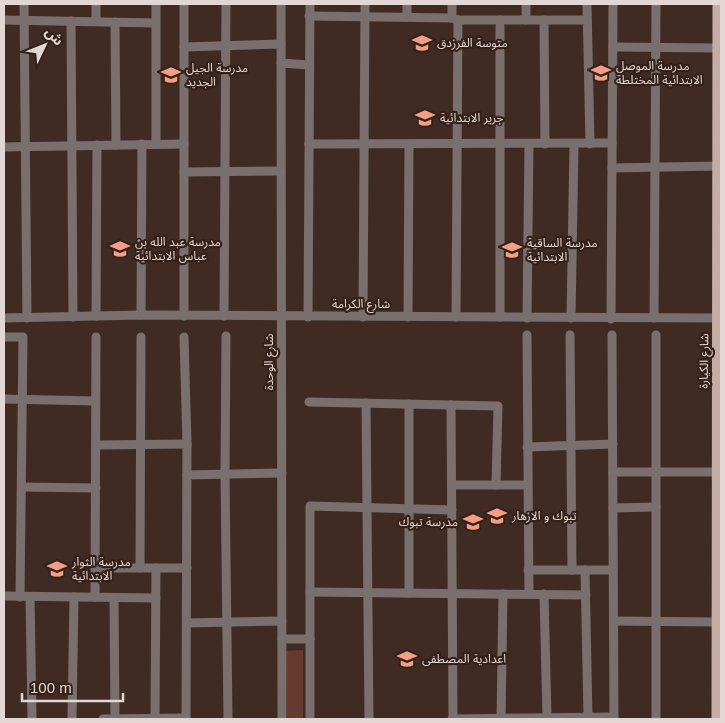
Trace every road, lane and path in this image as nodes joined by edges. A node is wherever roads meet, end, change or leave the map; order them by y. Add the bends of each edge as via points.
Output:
1 (24, 4) edge
2 (96, 4) edge
3 (156, 4) edge
4 (184, 4) edge
5 (226, 4) edge
6 (281, 4) edge
7 (310, 4) edge
8 (365, 4) edge
9 (407, 4) edge
10 (452, 4) edge
11 (526, 4) edge
12 (587, 4) edge
13 (613, 4) edge
14 (656, 4) edge
15 (718, 4) edge
16 (310, 16) junction
17 (365, 17) junction
18 (407, 17) junction
19 (455, 19) junction
20 (4, 20) edge
21 (24, 20) junction
22 (500, 20) junction
23 (526, 20) junction
24 (544, 20) junction
25 (586, 20) junction
26 (72, 21) junction
27 (96, 22) junction
28 (115, 22) junction
29 (155, 23) junction
30 (281, 44) junction
31 (226, 45) junction
32 (613, 46) junction
33 (184, 47) junction
34 (656, 47) junction
35 (718, 48) junction
36 (281, 63) junction
37 (720, 63) edge
38 (309, 65) junction
39 (142, 144) junction
40 (156, 144) junction
41 (184, 144) junction
42 (309, 144) junction
43 (364, 144) junction
44 (408, 144) junction
45 (457, 144) junction
46 (500, 144) junction
47 (529, 144) junction
48 (545, 144) junction
49 (590, 144) junction
50 (612, 144) junction
51 (97, 145) junction
52 (116, 145) junction
53 (574, 145) junction
54 (26, 146) junction
55 (72, 146) junction
56 (4, 147) edge
57 (718, 166) junction
58 (655, 167) junction
59 (612, 168) junction
60 (225, 171) junction
61 (281, 171) junction
62 (184, 172) junction
63 (141, 315) junction
64 (96, 316) junction
65 (184, 316) junction
66 (224, 316) junction
67 (281, 316) junction
68 (73, 317) junction
69 (308, 317) junction
70 (363, 317) junction
71 (408, 317) junction
72 (456, 317) junction
73 (500, 317) junction
74 (4, 318) edge
75 (27, 318) junction
76 (528, 318) junction
77 (571, 318) junction
78 (654, 318) junction
79 (718, 318) junction
80 (611, 319) junction
81 (526, 335) dead end
82 (570, 335) dead end
83 (612, 335) dead end
84 (656, 335) dead end
85 (226, 336) dead end
86 (4, 337) edge
87 (96, 337) dead end
88 (141, 337) dead end
89 (184, 337) dead end
90 (4, 399) edge
91 (22, 400) junction
92 (95, 402) junction
93 (309, 402) dead end
94 (366, 403) junction
95 (409, 404) junction
96 (451, 405) junction
97 (187, 444) junction
98 (613, 444) junction
99 (97, 445) junction
100 (570, 445) junction
101 (141, 446) junction
102 (527, 447) junction
103 (656, 471) junction
104 (613, 472) junction
105 (717, 472) junction
106 (282, 473) junction
107 (225, 474) junction
108 (187, 475) junction
109 (452, 485) junction
110 (496, 485) junction
111 (527, 485) junction
112 (22, 486) junction
113 (96, 488) junction
114 (656, 507) junction
115 (367, 508) junction
116 (409, 508) junction
117 (613, 508) junction
118 (452, 510) junction
119 (95, 568) junction
120 (140, 568) junction
121 (156, 568) junction
122 (187, 568) junction
123 (528, 570) junction
124 (572, 570) junction
125 (585, 570) junction
126 (614, 570) junction
127 (310, 592) junction
128 (368, 592) junction
129 (409, 593) junction
130 (452, 593) junction
131 (503, 594) junction
132 (529, 594) junction
133 (544, 594) junction
134 (586, 595) junction
135 (4, 596) edge
136 (20, 597) junction
137 (30, 597) junction
138 (74, 597) junction
139 (95, 597) junction
140 (114, 598) junction
141 (156, 598) junction
142 (282, 621) junction
143 (614, 621) junction
144 (656, 621) junction
145 (227, 622) junction
146 (717, 622) junction
147 (187, 623) junction
148 (719, 634) edge
149 (282, 639) junction
150 (310, 639) junction
151 (588, 717) junction
152 (547, 718) junction
153 (573, 718) edge
154 (614, 718) edge
155 (32, 719) edge
156 (72, 719) edge
157 (103, 719) edge
158 (115, 719) edge
159 (144, 719) edge
160 (155, 719) edge
161 (186, 719) edge
162 (228, 719) edge
163 (282, 719) edge
164 (310, 719) edge
165 (369, 719) edge
166 (453, 719) edge
167 (501, 719) edge
168 (530, 719) edge
169 (656, 719) edge
170 (717, 719) edge

1 - 21 street
2 - 27 street
3 - 29 street
4 - 33 street
5 - 31 street
6 - 30 street, شارع الوحدة
7 - 16 street
8 - 17 street
9 - 18 street
10 - 19 street
11 - 23 street
12 - 25 street
13 - 32 street
14 - 34 street
15 - 35 main road, شارع الكيارة
16 - 17 street
16 - 38 street
17 - 18 street
17 - 43 street
18 - 19 street
19 - 22 street
19 - 45 street
20 - 21 street
21 - 26 street
21 - 54 street
22 - 23 street
22 - 46 street
23 - 24 street
24 - 25 street
24 - 48 street
25 - 49 street
26 - 27 street
26 - 55 street
27 - 28 street
28 - 29 street
28 - 52 street
29 - 40 street
30 - 31 street
30 - 36 street, شارع الوحدة
31 - 33 street
31 - 60 street
32 - 34 street
32 - 50 street
33 - 41 street
34 - 35 street
34 - 58 street
35 - 37 main road, شارع الكيارة
36 - 38 street
36 - 61 street, شارع الوحدة
37 - 57 main road, شارع الكيارة
38 - 42 street
39 - 40 street
39 - 52 street
39 - 63 street
40 - 41 street
41 - 62 street
42 - 43 street
42 - 69 street
43 - 44 street
43 - 70 street
44 - 45 street
44 - 71 street
45 - 46 street
45 - 72 street
46 - 47 street
46 - 73 street
47 - 48 street
47 - 76 street
48 - 53 street
49 - 50 street
49 - 53 street
50 - 59 street
51 - 52 street
51 - 55 street
51 - 64 street
53 - 77 street
54 - 55 street
54 - 56 street
54 - 75 street
55 - 68 street
57 - 58 street
57 - 79 main road, شارع الكيارة
58 - 59 street
58 - 78 street
59 - 80 street
60 - 61 street
60 - 62 street
60 - 66 street
61 - 67 street, شارع الوحدة
62 - 65 street
63 - 64 street, شارع الكرامة
63 - 65 street, شارع الكرامة
64 - 68 street, شارع الكرامة
65 - 66 street, شارع الكرامة
66 - 67 street, شارع الكرامة
67 - 69 street, شارع الكرامة
67 - 106 street, شارع الوحدة
68 - 75 street, شارع الكرامة
69 - 70 street, شارع الكرامة
70 - 71 street, شارع الكرامة
71 - 72 street, شارع الكرامة
72 - 73 street, شارع الكرامة
73 - 76 street, شارع الكرامة
74 - 75 street, شارع الكرامة
76 - 77 street, شارع الكرامة
77 - 80 street, شارع الكرامة
78 - 79 street, شارع الكرامة
78 - 80 street, شارع الكرامة
79 - 105 main road, شارع الكيارة
81 - 102 street
82 - 100 street
83 - 98 street
84 - 103 street
85 - 107 street
86 - 91 street via 23,337
87 - 92 street
88 - 101 street
89 - 97 street
90 - 91 street
91 - 92 street
91 - 112 street
92 - 99 street
93 - 94 street
94 - 95 street
94 - 115 street
95 - 96 street
95 - 116 street
96 - 109 street
96 - 110 street via 498,406
97 - 101 street
97 - 108 street
98 - 100 street
98 - 104 street
99 - 101 street
99 - 113 street
100 - 102 street
100 - 124 street
101 - 120 street
102 - 111 street
103 - 104 street
103 - 105 street
103 - 114 street
104 - 117 street
105 - 146 main road, شارع الكيارة
106 - 107 street
106 - 142 street, شارع الوحدة
107 - 108 street
107 - 145 street
108 - 122 street
109 - 110 street
109 - 118 street
110 - 111 street
111 - 123 street
112 - 113 street
112 - 136 street
113 - 119 street
114 - 117 street
114 - 144 street
115 - 116 street
115 - 127 street via 310,506
115 - 128 street
116 - 118 street
116 - 129 street
117 - 126 street
118 - 130 street
119 - 120 street
119 - 139 street
120 - 121 street
121 - 122 street
121 - 141 street
122 - 147 street
123 - 124 street
123 - 132 street
124 - 125 street
125 - 126 street
125 - 134 street
126 - 143 street
127 - 128 street
127 - 150 street
128 - 129 street
128 - 165 street
129 - 130 street
130 - 131 street
130 - 166 street
131 - 132 street
131 - 167 street
132 - 133 street
133 - 134 street
133 - 152 street
134 - 151 street
135 - 136 street
136 - 137 street
137 - 138 street
137 - 155 street
138 - 139 street
138 - 156 street
139 - 140 street
140 - 141 street
140 - 158 street
141 - 160 street
142 - 145 street
142 - 149 street, شارع الوحدة
143 - 144 street
143 - 154 street
144 - 146 street
144 - 169 street
145 - 147 street
145 - 162 street
146 - 148 main road, شارع الكيارة
147 - 161 street
148 - 170 main road, شارع الكيارة
149 - 150 street
149 - 163 street, شارع الوحدة
150 - 164 street
151 - 153 street
151 - 154 street
152 - 153 street
152 - 168 street
157 - 158 street
158 - 159 street
159 - 160 street
160 - 161 street
166 - 167 street
167 - 168 street

